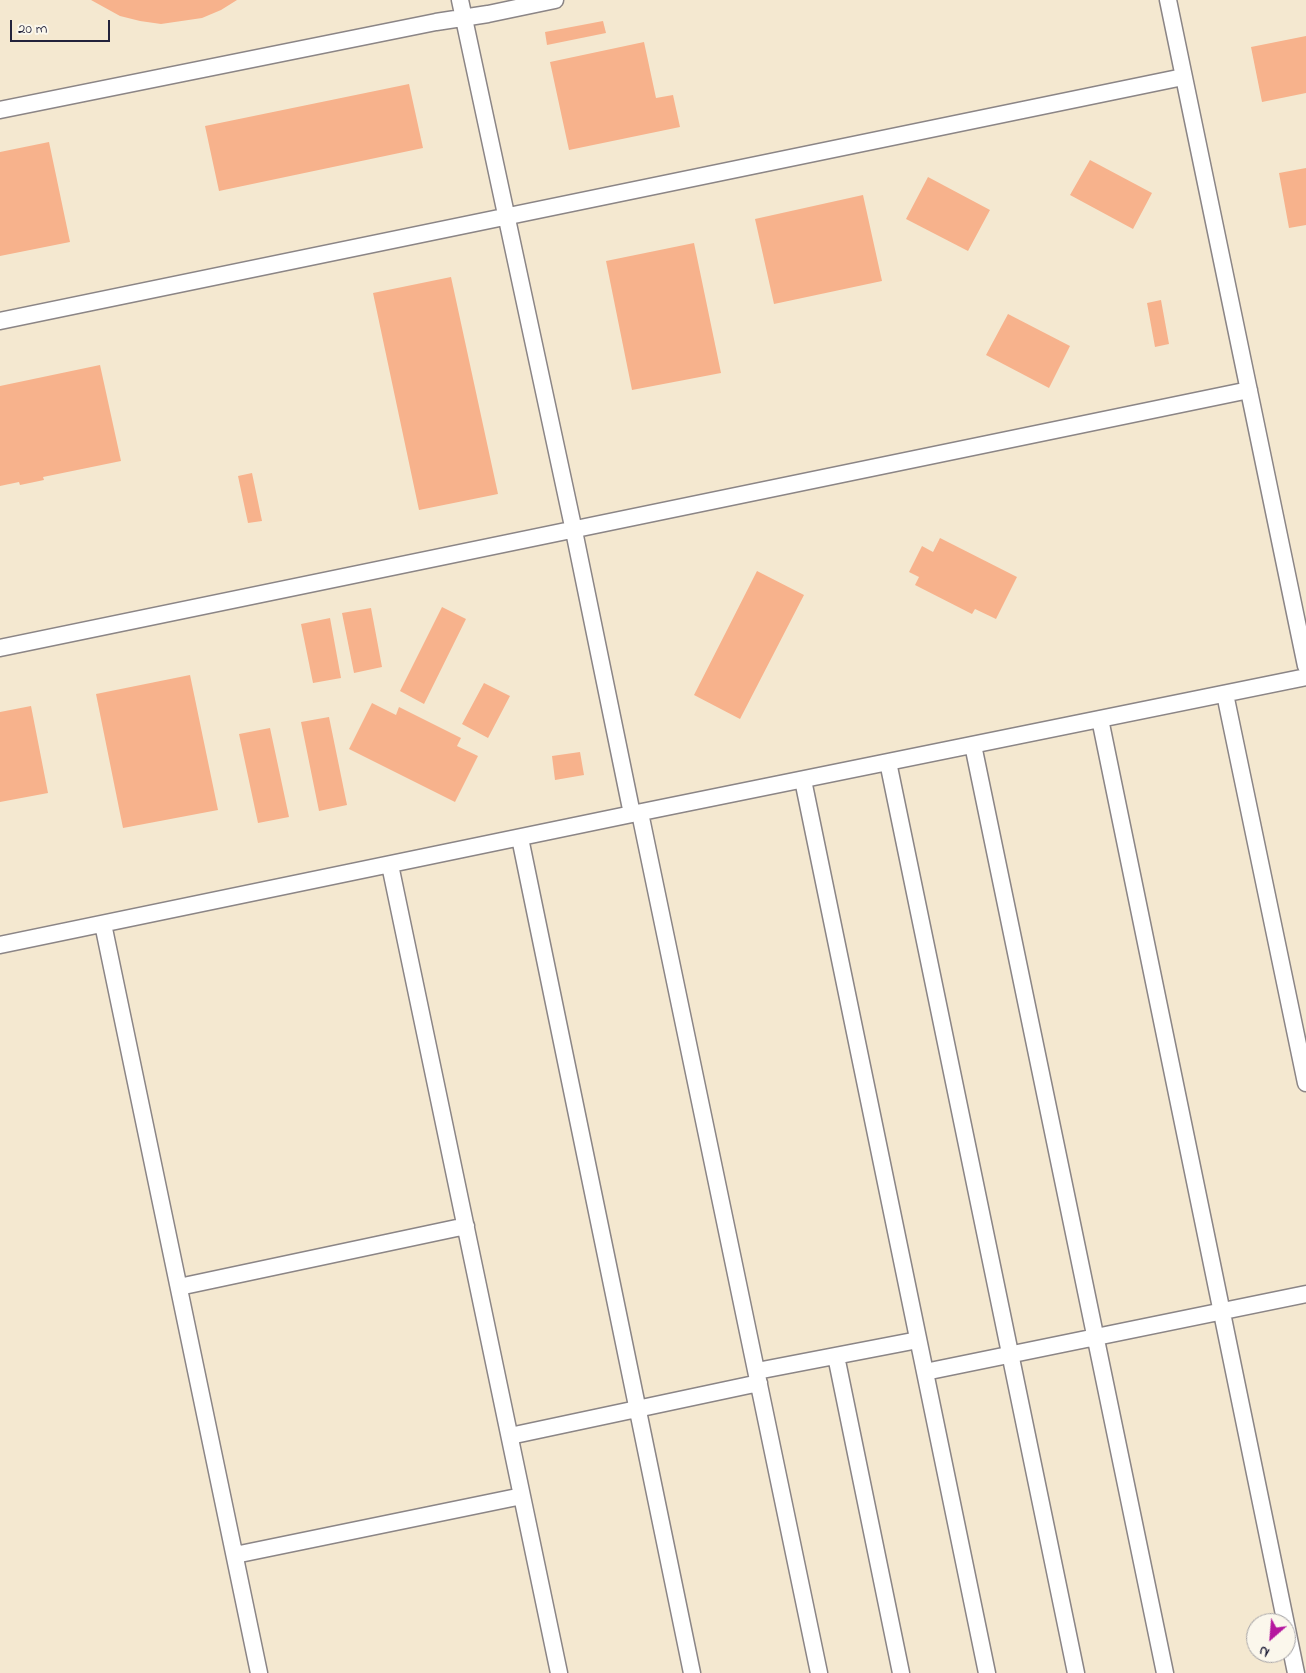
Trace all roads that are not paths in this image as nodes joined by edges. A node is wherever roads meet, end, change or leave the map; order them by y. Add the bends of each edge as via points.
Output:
1 (460, 0) edge
2 (555, 0) edge
3 (1168, 0) edge
4 (464, 18) junction
5 (1183, 77) junction
6 (0, 110) edge
7 (506, 217) junction
8 (0, 322) edge
9 (1249, 390) junction
10 (574, 530) junction
11 (0, 648) edge
12 (1306, 666) edge
13 (1306, 677) edge
14 (1225, 694) junction
15 (1100, 719) junction
16 (973, 745) junction
17 (888, 762) junction
18 (803, 780) junction
19 (636, 814) junction
20 (520, 838) junction
21 (390, 865) junction
22 (103, 924) junction
23 (0, 945) edge
24 (1306, 1083) edge
25 (466, 1226) junction
26 (179, 1288) junction
27 (1306, 1294) edge
28 (1222, 1311) junction
29 (1095, 1336) junction
30 (918, 1340) junction
31 (1010, 1354) junction
32 (836, 1356) junction
33 (925, 1372) junction
34 (758, 1377) junction
35 (638, 1409) junction
36 (510, 1436) junction
37 (522, 1496) junction
38 (234, 1555) junction
39 (259, 1673) edge
40 (559, 1673) edge
41 (692, 1673) edge
42 (819, 1673) edge
43 (900, 1673) edge
44 (987, 1673) edge
45 (1076, 1673) edge
46 (1165, 1673) edge
47 (1296, 1673) edge

1 - 4 lane
2 - 4 lane
3 - 5 lane
4 - 6 lane
4 - 7 lane
5 - 7 lane
5 - 9 lane
7 - 8 lane
7 - 10 lane
9 - 10 lane
9 - 12 lane
10 - 11 lane
10 - 19 lane
13 - 14 lane
14 - 15 lane
14 - 24 lane
15 - 16 lane
15 - 28 lane
16 - 17 lane
16 - 29 lane
17 - 18 lane
17 - 31 lane
18 - 19 lane
18 - 30 lane
19 - 20 lane
19 - 34 lane
20 - 21 lane
20 - 35 lane
21 - 22 lane
21 - 25 lane
22 - 23 lane
22 - 26 lane
25 - 26 lane
25 - 36 lane
26 - 38 lane
27 - 28 lane
28 - 29 lane
28 - 47 lane
29 - 31 lane
29 - 46 lane
30 - 32 lane
30 - 33 lane
31 - 33 lane
31 - 45 lane
32 - 34 lane
32 - 43 lane
33 - 44 lane
34 - 35 lane
34 - 42 lane
35 - 36 lane
35 - 41 lane
36 - 37 lane
37 - 38 lane
37 - 40 lane
38 - 39 lane

